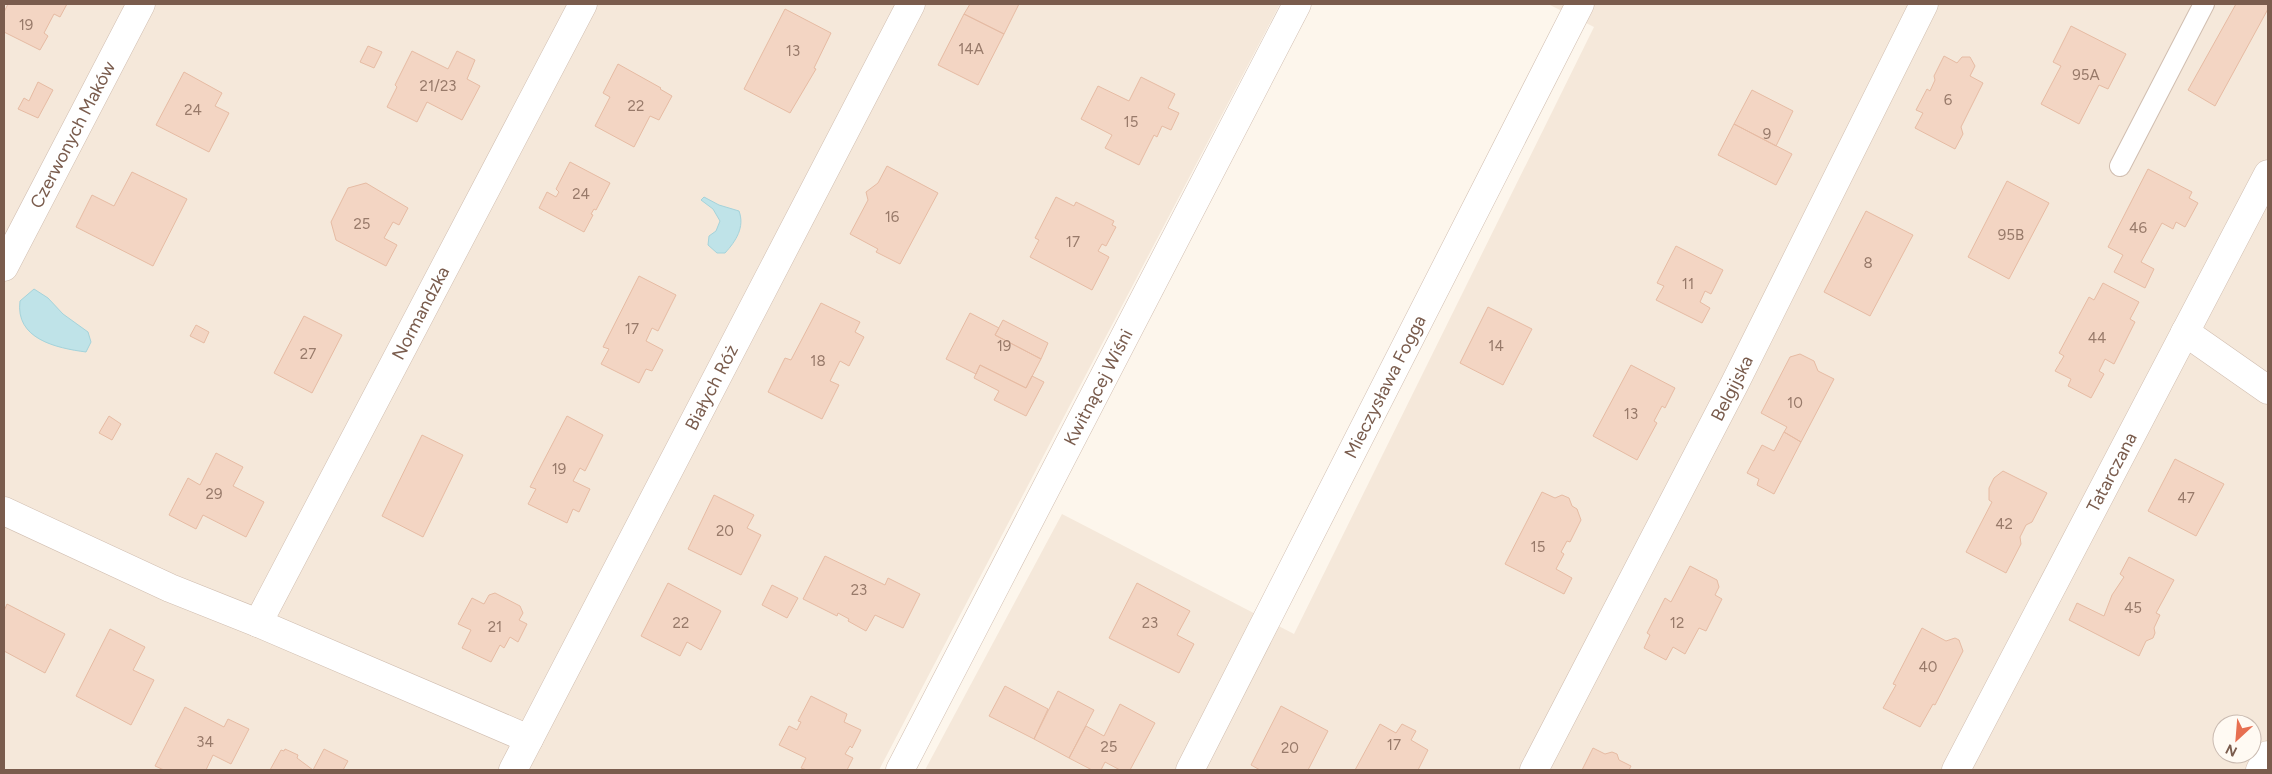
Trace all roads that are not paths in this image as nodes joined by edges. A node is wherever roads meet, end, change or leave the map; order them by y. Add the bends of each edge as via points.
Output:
1 (141, 4) edge
2 (583, 4) edge
3 (911, 4) edge
4 (1296, 4) edge
5 (1580, 4) edge
6 (1924, 4) edge
7 (2204, 4) edge
8 (2120, 166) dead end
9 (2268, 174) edge
10 (4, 267) edge
11 (2185, 332) junction
12 (2268, 390) edge
13 (4, 511) edge
14 (258, 623) junction
15 (529, 739) junction
16 (2268, 755) edge
17 (513, 770) edge
18 (900, 770) edge
19 (1190, 770) edge
20 (1534, 770) edge
21 (1956, 770) edge
22 (2260, 770) edge

1 - 10 street, Czerwonych Maków
2 - 14 street, Normandzka
3 - 15 street, Białych Róż
4 - 18 street, Kwitnącej Wiśni
5 - 19 street, Mieczysława Fogga
6 - 20 street, Belgijska via 1735,383
7 - 8 lane
9 - 11 street, Tatarczana
11 - 12 street
11 - 21 street, Tatarczana
13 - 14 street via 170,588
14 - 15 street
15 - 17 street, Białych Róż
16 - 22 street

